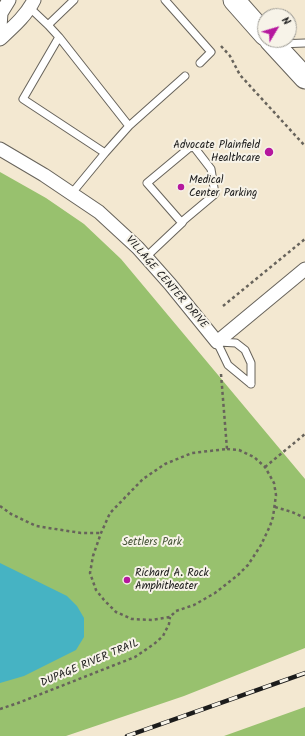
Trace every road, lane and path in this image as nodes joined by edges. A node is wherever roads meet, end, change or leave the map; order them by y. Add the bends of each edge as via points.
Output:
1 (9, 0) edge
2 (74, 0) edge
3 (165, 0) edge
4 (234, 0) edge
5 (32, 4) edge
6 (48, 25) junction
7 (257, 26) edge
8 (0, 27) edge
9 (59, 37) junction
10 (0, 39) edge
11 (220, 45) dead end
12 (277, 48) edge
13 (200, 63) dead end
14 (185, 76) dead end
15 (305, 78) edge
16 (129, 126) junction
17 (305, 146) edge
18 (0, 149) edge
19 (105, 153) junction
20 (72, 193) junction
21 (182, 223) junction
22 (305, 239) edge
23 (146, 257) junction
24 (305, 269) edge
25 (224, 306) dead end
26 (217, 342) junction
27 (221, 373) dead end
28 (305, 434) edge
29 (227, 449) junction
30 (265, 467) junction
31 (0, 506) edge
32 (275, 507) junction
33 (305, 518) edge
34 (101, 533) junction
35 (170, 617) junction
36 (0, 709) edge

1 - 8 street via 1,13
2 - 6 lane
3 - 13 lane via 211,52
4 - 7 main road
5 - 6 lane
5 - 10 street via 21,19
6 - 9 lane
9 - 16 lane
9 - 19 lane via 23,99
11 - 17 path via 230,56 240,75
12 - 15 main road
14 - 16 lane
16 - 19 lane
18 - 20 street, VILLAGE CENTER DRIVE
19 - 20 lane
20 - 23 street, VILLAGE CENTER DRIVE via 99,212
21 - 21 lane via 216,194 211,169 194,147 189,148 147,182
21 - 23 lane
22 - 25 path
23 - 26 street, VILLAGE CENTER DRIVE
24 - 26 street
26 - 26 lane via 228,365 251,384 251,363 245,350 236,343
27 - 29 path
28 - 30 path
29 - 30 path via 239,450 254,457
29 - 34 path via 192,453 165,464 143,479 110,513
30 - 32 path via 274,483
31 - 34 path via 36,526 81,533
32 - 33 path
32 - 35 path via 261,546 248,566 215,593 194,605 176,611
34 - 35 path via 90,573 96,590 104,600 116,612 132,619 152,620
35 - 36 path, DUPAGE RIVER TRAIL via 162,636 135,657

